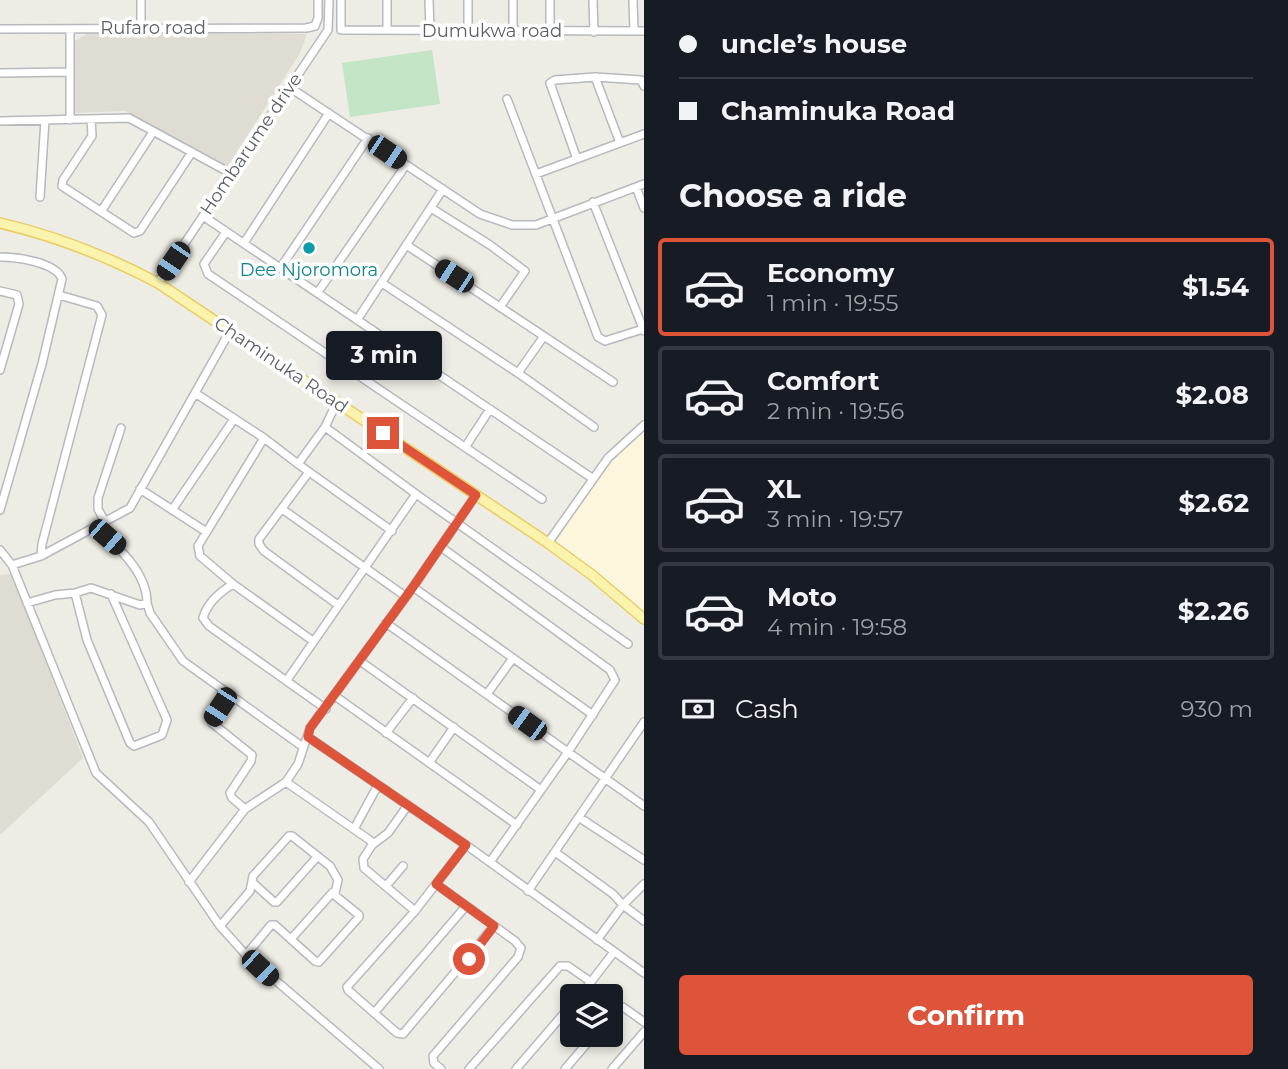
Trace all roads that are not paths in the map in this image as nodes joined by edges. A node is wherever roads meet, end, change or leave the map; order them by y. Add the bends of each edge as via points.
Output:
1 (141, 0) edge
2 (318, 0) edge
3 (329, 0) edge
4 (341, 0) edge
5 (387, 0) edge
6 (429, 0) edge
7 (468, 0) edge
8 (513, 0) edge
9 (550, 0) edge
10 (593, 0) edge
11 (633, 0) edge
12 (141, 28) junction
13 (0, 29) edge
14 (70, 29) junction
15 (387, 30) junction
16 (429, 31) junction
17 (468, 31) junction
18 (513, 31) junction
19 (634, 31) junction
20 (644, 31) edge
21 (550, 32) junction
22 (594, 32) junction
23 (69, 72) junction
24 (0, 73) edge
25 (595, 78) junction
26 (644, 86) edge
27 (289, 87) junction
28 (507, 99) dead end
29 (329, 113) junction
30 (91, 119) junction
31 (45, 120) junction
32 (70, 120) junction
33 (0, 121) edge
34 (153, 132) junction
35 (644, 134) edge
36 (368, 138) junction
37 (620, 143) junction
38 (192, 152) junction
39 (577, 159) junction
40 (406, 165) junction
41 (232, 174) junction
42 (536, 174) junction
43 (640, 186) edge
44 (443, 189) junction
45 (40, 197) dead end
46 (593, 202) junction
47 (431, 208) junction
48 (644, 208) edge
49 (102, 210) junction
50 (204, 216) junction
51 (553, 218) junction
52 (0, 223) edge
53 (226, 232) junction
54 (244, 243) junction
55 (408, 246) junction
56 (0, 257) edge
57 (281, 267) junction
58 (158, 283) junction
59 (382, 283) junction
60 (0, 290) edge
61 (318, 292) junction
62 (59, 295) junction
63 (500, 307) junction
64 (357, 320) junction
65 (230, 331) junction
66 (643, 331) edge
67 (544, 335) junction
68 (0, 370) edge
69 (518, 373) junction
70 (613, 382) dead end
71 (195, 393) junction
72 (337, 402) junction
73 (490, 409) junction
74 (234, 419) junction
75 (644, 425) edge
76 (325, 427) junction
77 (594, 427) dead end
78 (121, 428) dead end
79 (264, 438) junction
80 (466, 446) junction
81 (298, 464) junction
82 (309, 472) junction
83 (592, 478) junction
84 (140, 489) junction
85 (416, 495) junction
86 (476, 495) junction
87 (542, 499) dead end
88 (282, 509) junction
89 (0, 510) edge
90 (172, 510) junction
91 (105, 522) junction
92 (457, 522) junction
93 (96, 528) junction
94 (205, 531) junction
95 (392, 531) junction
96 (548, 542) junction
97 (440, 547) junction
98 (0, 550) edge
99 (41, 556) junction
100 (12, 565) junction
101 (365, 568) junction
102 (233, 584) junction
103 (413, 587) junction
104 (75, 593) junction
105 (111, 594) junction
106 (405, 596) junction
107 (27, 603) junction
108 (147, 603) junction
109 (338, 605) junction
110 (644, 619) edge
111 (386, 623) junction
112 (313, 641) junction
113 (628, 643) dead end
114 (513, 657) junction
115 (360, 661) junction
116 (287, 680) junction
117 (229, 694) junction
118 (487, 694) junction
119 (335, 696) junction
120 (413, 698) junction
121 (326, 709) junction
122 (593, 715) junction
123 (644, 722) edge
124 (454, 727) junction
125 (386, 733) junction
126 (308, 737) junction
127 (303, 747) junction
128 (568, 752) junction
129 (429, 763) junction
130 (605, 779) junction
131 (286, 782) junction
132 (378, 785) junction
133 (541, 790) junction
134 (408, 805) junction
135 (644, 806) edge
136 (245, 809) junction
137 (580, 818) junction
138 (517, 825) junction
139 (354, 829) junction
140 (372, 845) junction
141 (466, 845) junction
142 (555, 852) junction
143 (317, 857) junction
144 (644, 860) edge
145 (489, 862) junction
146 (403, 866) dead end
147 (189, 882) junction
148 (252, 882) junction
149 (436, 884) junction
150 (644, 884) edge
151 (386, 886) junction
152 (528, 891) junction
153 (335, 893) junction
154 (623, 905) junction
155 (466, 906) junction
156 (415, 911) junction
157 (644, 921) edge
158 (220, 926) junction
159 (494, 926) junction
160 (291, 939) junction
161 (597, 940) junction
162 (614, 952) junction
163 (246, 955) junction
164 (644, 973) edge
165 (591, 982) joint
166 (623, 1007) edge
167 (374, 1013) junction
168 (560, 1018) edge
169 (644, 1022) edge
170 (644, 1032) edge
171 (584, 1047) edge
172 (379, 1069) edge
173 (441, 1069) edge
174 (469, 1069) edge
175 (516, 1069) edge
176 (565, 1069) edge
177 (612, 1069) edge

1 - 12 street
2 - 12 street, Rufaro road via 315,26 306,28
3 - 27 street, Hombarume drive via 328,30
4 - 15 street, Dumukwa road via 341,30
5 - 15 street
6 - 16 street
7 - 17 street
8 - 18 street
9 - 21 street
10 - 22 street
11 - 19 street
12 - 14 street, Rufaro road
13 - 14 street, Rufaro road
14 - 23 street
15 - 16 street, Dumukwa road
16 - 17 street, Dumukwa road
17 - 18 street, Dumukwa road
18 - 21 street, Dumukwa road
19 - 20 street, Dumukwa road
19 - 22 street, Dumukwa road
21 - 22 street, Dumukwa road
23 - 24 street
23 - 32 street
25 - 26 street via 641,80
25 - 37 street
25 - 39 street via 550,83
27 - 29 street
27 - 41 street, Hombarume drive
28 - 42 street
29 - 36 street
29 - 54 street
30 - 32 street
30 - 34 street via 129,118
30 - 49 street via 92,136 62,186
31 - 32 street
31 - 33 street
31 - 45 street
34 - 38 street
34 - 49 street
35 - 37 street
36 - 40 street
36 - 57 street
37 - 39 street
38 - 41 street
38 - 49 street via 138,233
39 - 42 street
40 - 44 street
40 - 61 street
41 - 50 street, Hombarume drive
42 - 51 street
43 - 46 street
43 - 48 street
44 - 47 street
44 - 51 street via 480,214 512,225 536,225
46 - 51 street
46 - 66 street
47 - 55 street
47 - 63 street via 525,271
50 - 53 street
50 - 58 street, Hombarume drive
51 - 66 street via 598,337 605,341
52 - 58 main road, Chaminuka Road via 78,245
53 - 54 street
53 - 80 street via 204,264 208,274
54 - 57 street
55 - 59 street
55 - 63 street
56 - 62 street via 25,259 58,272 62,279
57 - 61 street
58 - 65 main road, Chaminuka Road
59 - 64 street
59 - 69 street
60 - 68 street via 17,295 19,304
61 - 64 street
62 - 89 street
62 - 99 street via 97,306 103,315
63 - 67 street
64 - 73 street
65 - 71 street
65 - 72 main road, Chaminuka Road
67 - 69 street
67 - 70 street
69 - 77 street
71 - 74 street
71 - 84 street
72 - 76 street
72 - 86 main road, Chaminuka Road
73 - 80 street
73 - 83 street
74 - 79 street
74 - 90 street
75 - 83 street
76 - 81 street
76 - 85 street
78 - 91 street via 98,498
79 - 81 street
79 - 94 street
80 - 87 street
81 - 82 street
82 - 88 street
82 - 95 street
83 - 96 street
84 - 90 street
84 - 91 street via 126,512
85 - 92 street
85 - 95 street
86 - 92 street
86 - 96 main road, Chaminuka Road
88 - 101 street
88 - 109 street via 259,539 261,547
90 - 94 street
91 - 93 street
92 - 97 street
92 - 113 street
93 - 99 street
93 - 108 street via 128,559 147,590
94 - 102 street via 198,546 200,555
95 - 101 street
96 - 110 main road, Chaminuka Road
97 - 103 street
97 - 122 street via 614,674 614,685
98 - 100 street
99 - 100 street
100 - 107 street
101 - 106 street
101 - 109 street
102 - 112 street
102 - 116 street via 218,594 204,613 205,622
103 - 106 street
103 - 114 street
104 - 105 street via 94,589
104 - 105 street via 87,640 134,746 162,735 167,720
104 - 107 street
105 - 108 street via 140,605
106 - 111 street
107 - 147 street via 96,772 149,822
108 - 117 street via 178,656
109 - 112 street
111 - 115 street
111 - 118 street
112 - 116 street
114 - 118 street
114 - 122 street
115 - 119 street
115 - 120 street
116 - 121 street
117 - 127 street
117 - 136 street via 212,723 252,755 230,793
118 - 128 street
119 - 121 street
119 - 125 street
120 - 124 street
120 - 125 street
121 - 126 street
122 - 128 street
123 - 130 street
124 - 129 street
124 - 133 street
125 - 129 street
126 - 127 street
126 - 132 street
127 - 131 street
128 - 130 street
128 - 133 street
129 - 138 street
130 - 135 street
130 - 137 street
131 - 136 street
131 - 139 street
132 - 134 street
132 - 139 street
133 - 138 street
134 - 140 street via 388,833
134 - 141 street
136 - 147 street
137 - 142 street
137 - 144 street
138 - 145 street
139 - 140 street
140 - 151 street via 362,864
141 - 145 street
141 - 149 street
142 - 152 street
142 - 154 street
143 - 148 street via 277,902
143 - 148 street via 289,836
143 - 153 street via 336,874
145 - 152 street
146 - 151 street
147 - 158 street
148 - 158 street via 250,891
149 - 155 street
149 - 156 street
150 - 154 street
151 - 156 street
152 - 161 street
153 - 160 street
153 - 160 street via 359,917 320,961
154 - 157 street
154 - 161 street
155 - 159 street
155 - 167 street
156 - 167 street via 347,987
158 - 163 street
159 - 167 street via 403,1034
159 - 173 street via 519,944 520,952 433,1055
160 - 163 street via 271,925
161 - 162 street
162 - 164 street
162 - 165 street
163 - 172 street
165 - 174 street via 568,966 560,966
166 - 169 street
168 - 175 street
170 - 177 street
171 - 176 street

